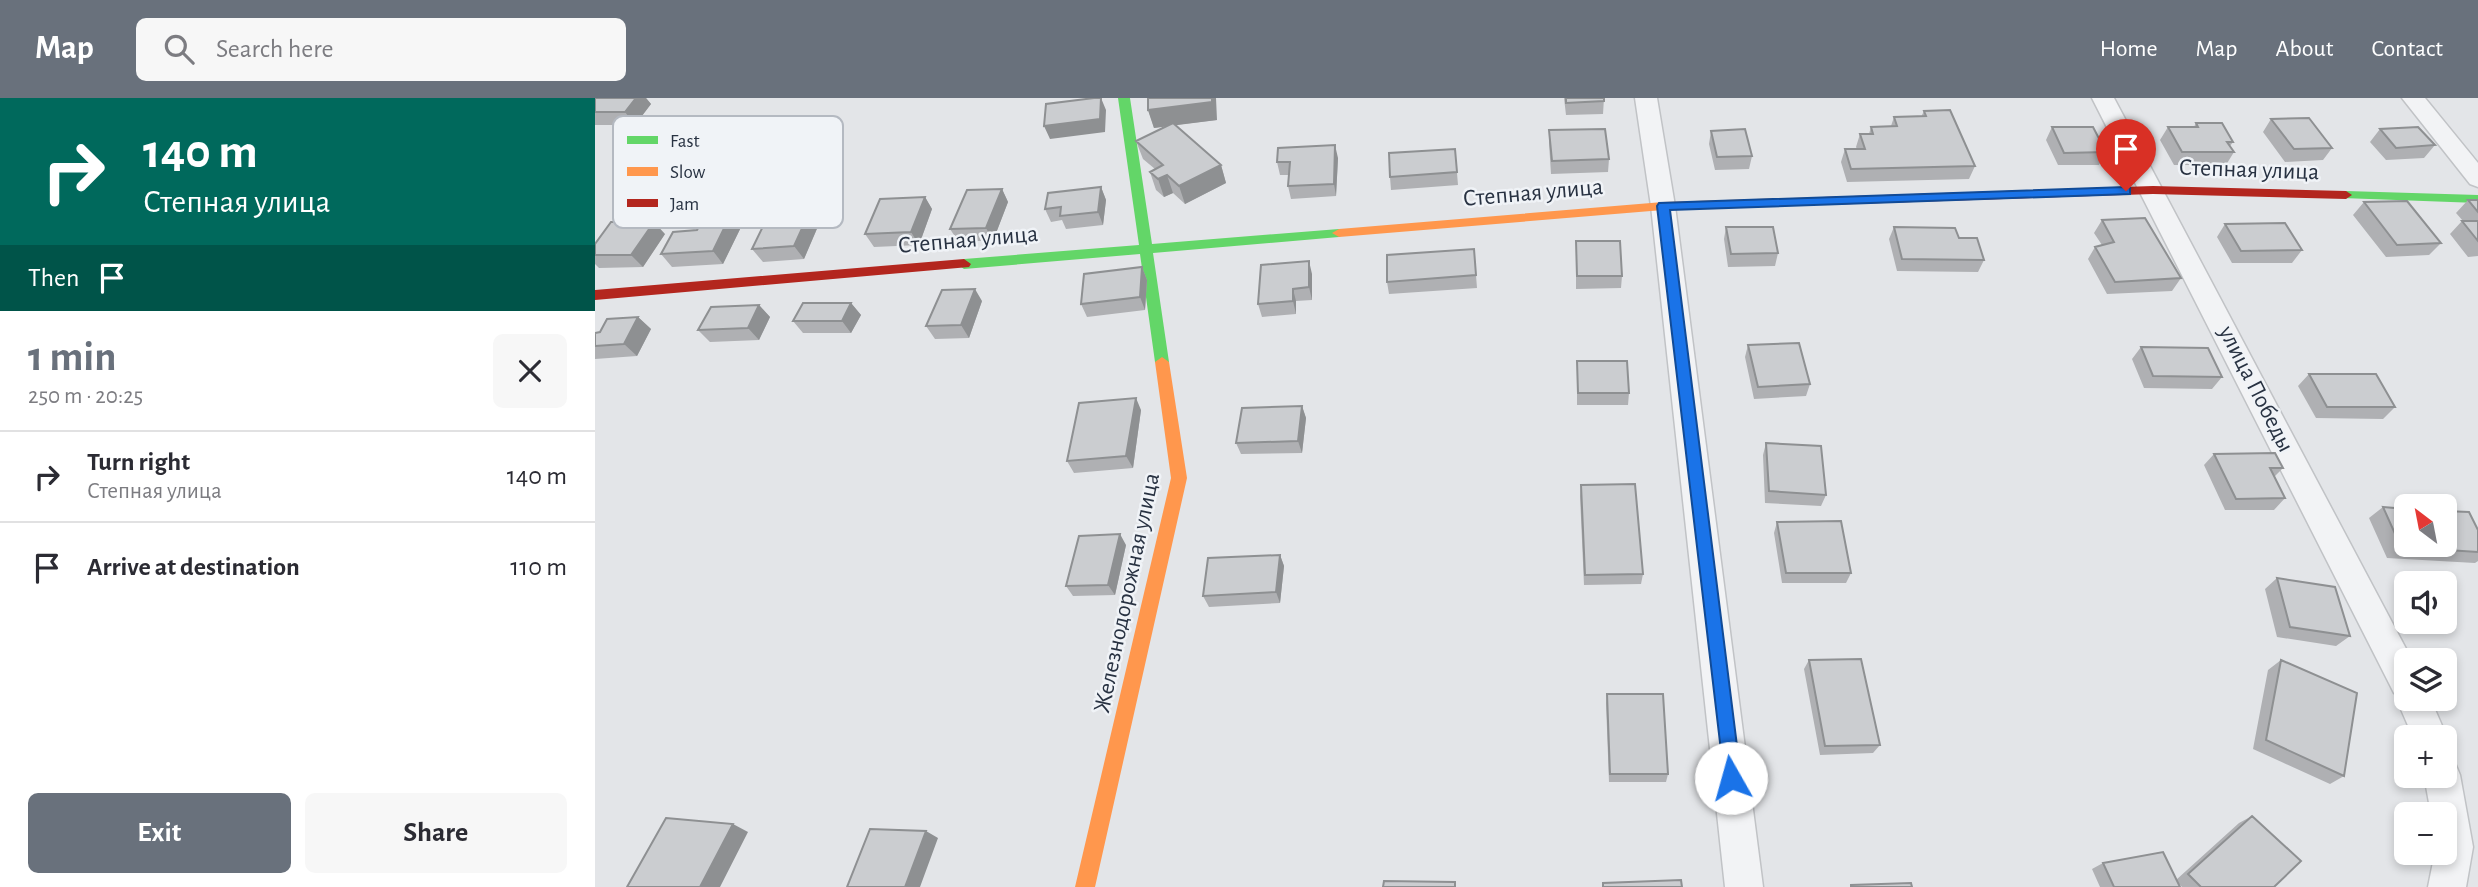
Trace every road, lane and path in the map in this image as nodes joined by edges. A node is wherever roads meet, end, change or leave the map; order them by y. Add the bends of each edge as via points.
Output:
1 (1124, 98) edge
2 (1647, 98) edge
3 (2103, 98) edge
4 (2413, 98) edge
5 (2478, 179) edge
6 (2153, 190) junction
7 (2478, 199) edge
8 (1664, 206) junction
9 (1146, 247) junction
10 (595, 295) edge
11 (2394, 659) edge
12 (2444, 788) edge
13 (1085, 887) edge
14 (1744, 887) edge
15 (2447, 887) edge

1 - 9 street, Железнодорожная улица
2 - 8 street
3 - 6 street, улица Победы
4 - 5 street
6 - 7 street, Степная улица
6 - 8 street, Степная улица
6 - 11 street, улица Победы
8 - 9 street, Степная улица
8 - 14 street
9 - 10 street, Степная улица
9 - 13 street, Железнодорожная улица via 1178,478
12 - 15 street via 2455,847

